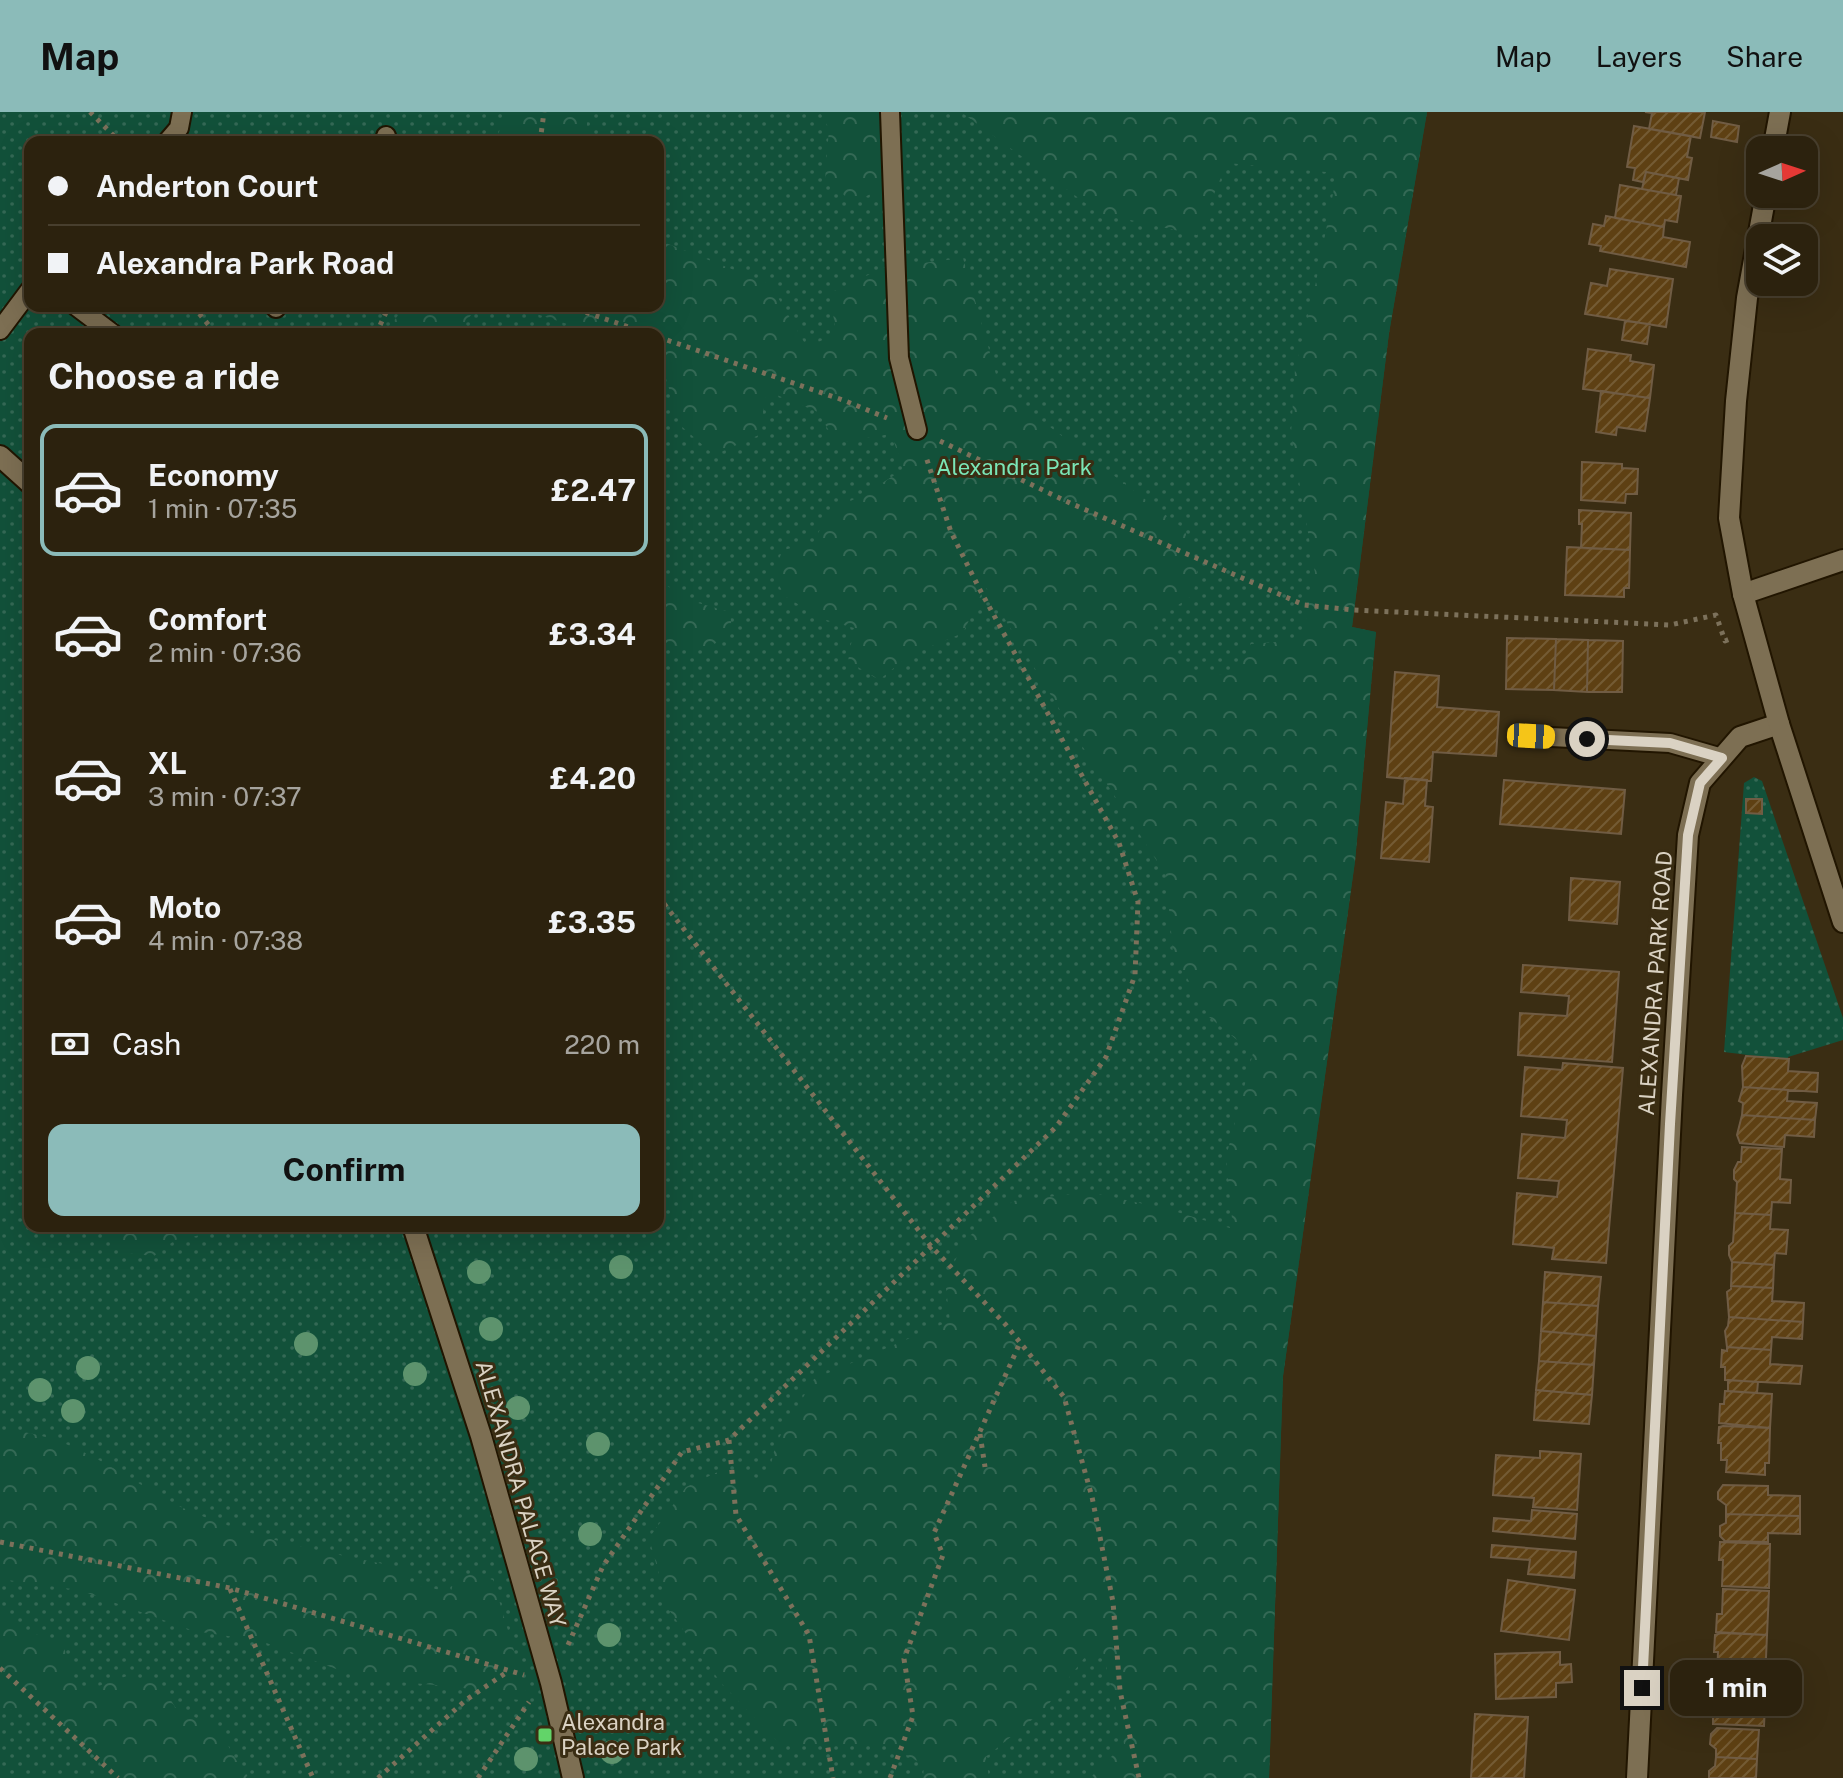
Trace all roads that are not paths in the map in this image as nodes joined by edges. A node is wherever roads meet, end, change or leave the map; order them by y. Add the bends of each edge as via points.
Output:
1 (182, 112) edge
2 (890, 112) edge
3 (1780, 112) edge
4 (172, 136) edge
5 (1776, 136) edge
6 (1763, 208) edge
7 (24, 298) edge
8 (84, 312) edge
9 (105, 328) edge
10 (0, 330) edge
11 (917, 430) road end
12 (0, 456) edge
13 (24, 478) edge
14 (1843, 560) edge
15 (1743, 594) junction
16 (1779, 724) junction
17 (1531, 736) dead end
18 (1722, 758) junction
19 (1843, 922) edge
20 (415, 1232) edge
21 (573, 1778) edge
22 (1637, 1778) edge

1 - 4 lane
2 - 11 lane via 899,358
3 - 5 street
6 - 15 street via 1747,298 1729,518
7 - 10 lane
8 - 9 lane
12 - 13 street
14 - 15 street
15 - 16 street
16 - 18 street, ALEXANDRA PARK ROAD via 1740,737
16 - 19 street
17 - 18 lane via 1670,743
18 - 22 street, ALEXANDRA PARK ROAD via 1700,783 1688,835
20 - 21 street, ALEXANDRA PALACE WAY via 481,1436

